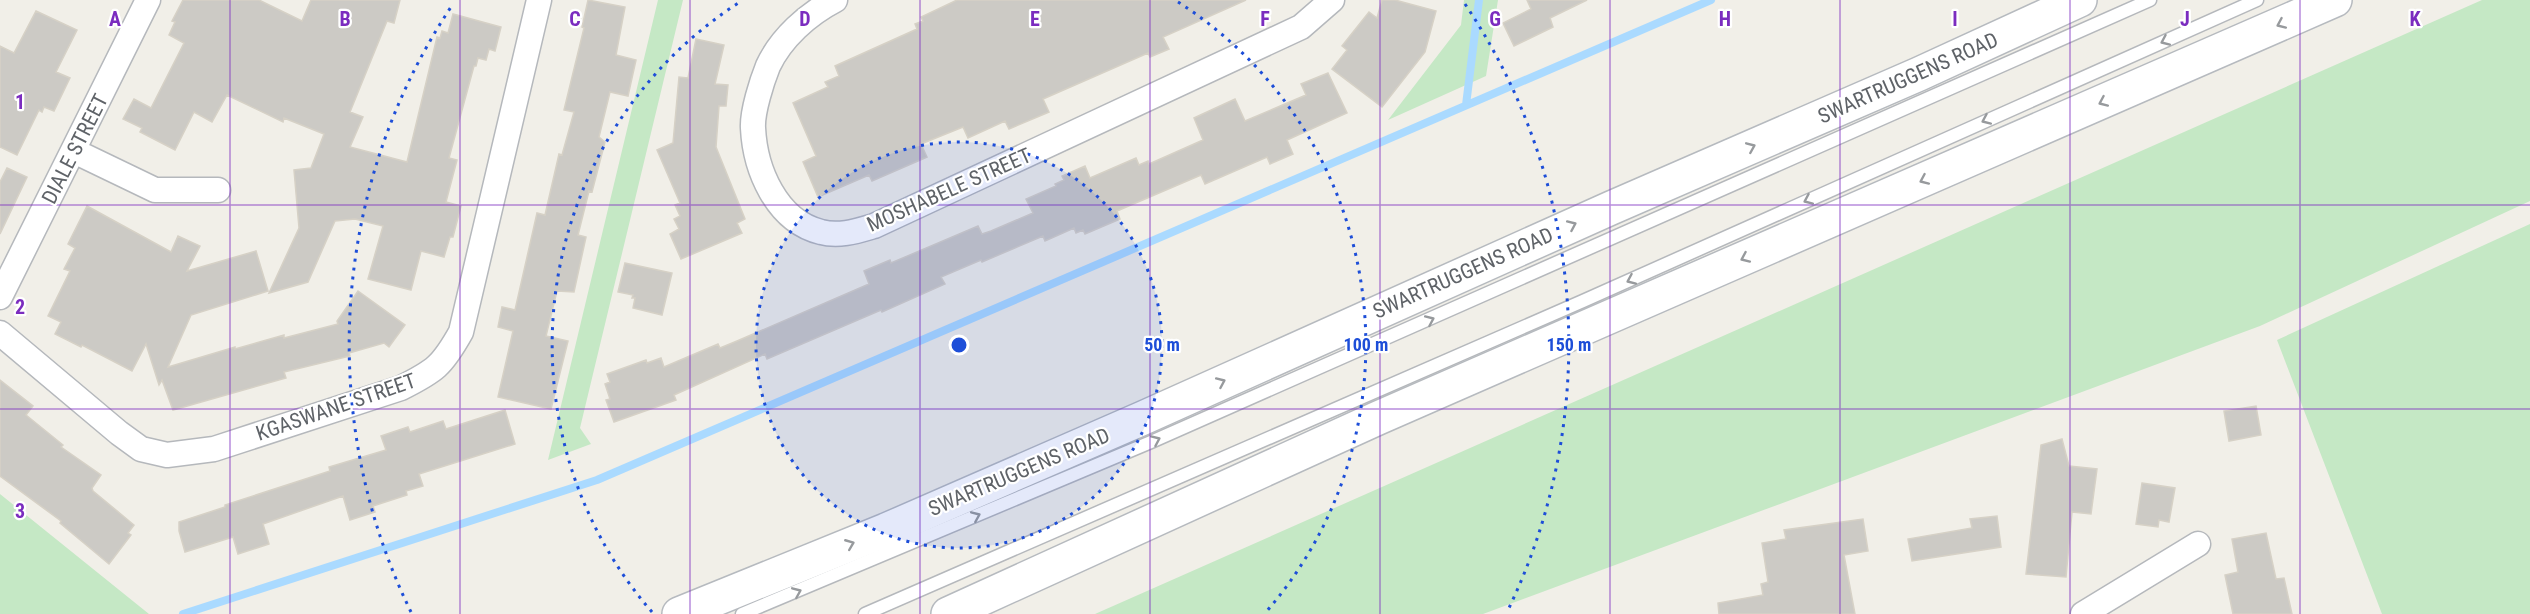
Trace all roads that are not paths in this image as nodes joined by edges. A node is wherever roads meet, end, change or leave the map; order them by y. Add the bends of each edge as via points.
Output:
1 (148, 0) edge
2 (539, 0) edge
3 (835, 0) edge
4 (1332, 0) edge
5 (2080, 0) edge
6 (2151, 0) edge
7 (2256, 0) edge
8 (2335, 0) edge
9 (74, 151) junction
10 (218, 190) dead end
11 (0, 297) edge
12 (0, 333) edge
13 (2198, 544) dead end
14 (679, 614) edge
15 (742, 614) edge
16 (865, 614) edge
17 (948, 614) edge
18 (2084, 614) edge

1 - 9 street, DIALE STREET
2 - 12 street, KGASWANE STREET via 461,332 446,358 427,375 401,388 214,449 167,455 141,449 119,434
3 - 4 street, MOSHABELE STREET via 819,8 786,38 768,66 753,126 765,182 778,203 798,221 820,232 845,234 874,226 1301,27
14 -> 5 main road, SWARTRUGGENS ROAD via 886,530 1143,418
15 -> 6 lane via 1151,442
7 -> 16 lane via 1572,306
8 -> 17 main road via 1378,418
9 - 10 street via 155,190
9 - 11 street, DIALE STREET
13 - 18 street

